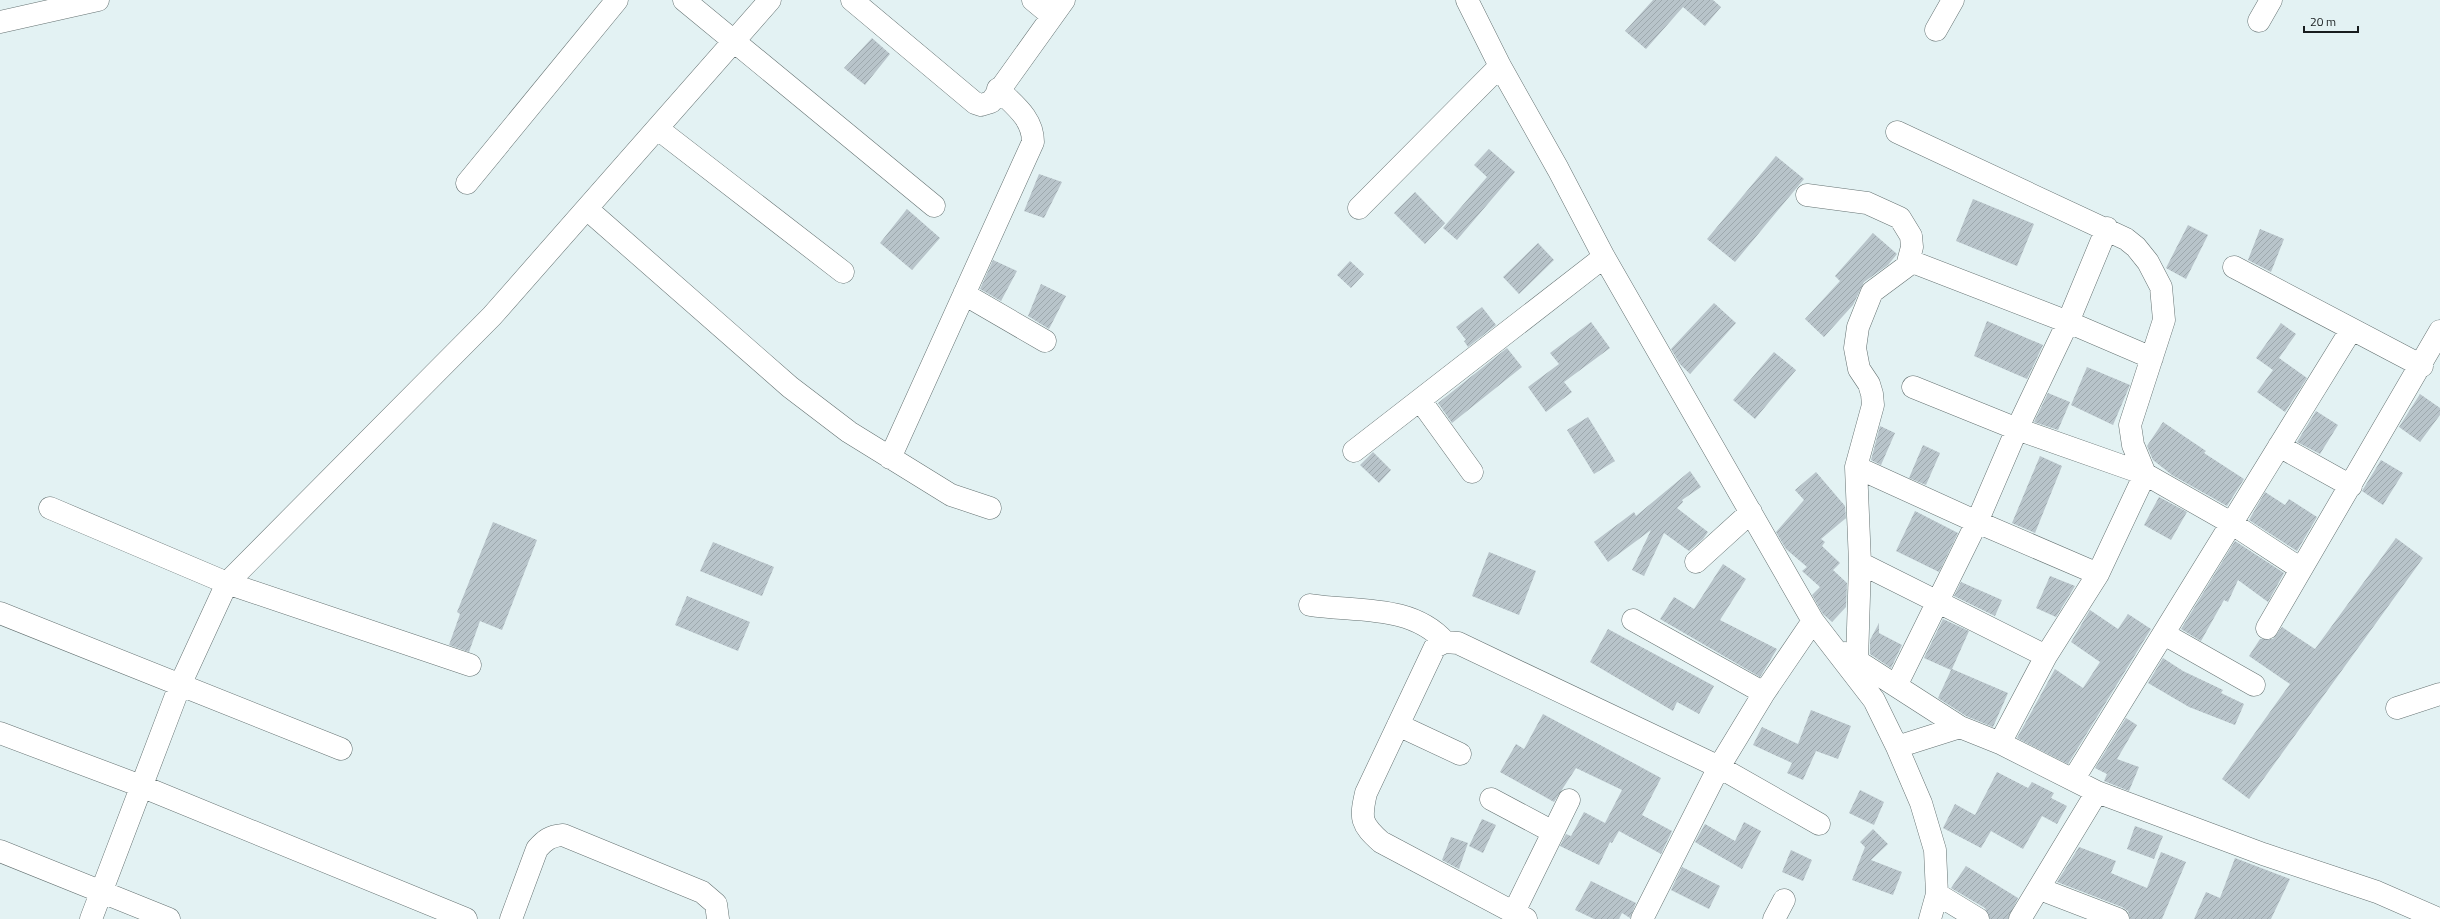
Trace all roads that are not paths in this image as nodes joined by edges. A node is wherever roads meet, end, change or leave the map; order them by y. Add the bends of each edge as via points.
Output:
1 (98, 0) edge
2 (617, 0) edge
3 (684, 0) edge
4 (770, 0) edge
5 (852, 0) edge
6 (1033, 0) edge
7 (1467, 0) edge
8 (1953, 0) edge
9 (2271, 0) edge
10 (1058, 8) edge
11 (2259, 21) dead end
12 (0, 22) edge
13 (1936, 30) dead end
14 (734, 42) junction
15 (1500, 66) junction
16 (998, 89) junction
17 (658, 129) junction
18 (1897, 132) dead end
19 (468, 183) dead end
20 (1807, 195) dead end
21 (934, 206) dead end
22 (1359, 208) dead end
23 (587, 209) junction
24 (2107, 228) junction
25 (1604, 257) junction
26 (1910, 261) junction
27 (2234, 267) dead end
28 (844, 272) dead end
29 (964, 294) junction
30 (2068, 322) junction
31 (2351, 330) junction
32 (2440, 331) edge
33 (1045, 341) dead end
34 (2152, 358) junction
35 (2422, 366) junction
36 (1913, 387) dead end
37 (1420, 400) junction
38 (2017, 429) junction
39 (2279, 446) junction
40 (1354, 451) dead end
41 (890, 458) junction
42 (1856, 466) junction
43 (1472, 472) dead end
44 (2145, 474) junction
45 (2350, 486) junction
46 (50, 508) dead end
47 (990, 508) dead end
48 (1752, 512) junction
49 (1977, 522) junction
50 (2231, 523) junction
51 (1696, 562) dead end
52 (1860, 563) junction
53 (2301, 569) junction
54 (2098, 574) junction
55 (227, 583) junction
56 (1939, 602) junction
57 (1310, 605) dead end
58 (0, 613) edge
59 (1633, 620) dead end
60 (1813, 621) junction
61 (2267, 628) dead end
62 (2164, 634) junction
63 (1445, 642) junction
64 (1834, 646) junction
65 (2046, 656) junction
66 (1857, 661) junction
67 (470, 665) dead end
68 (1897, 684) junction
69 (180, 685) junction
70 (2254, 685) dead end
71 (1764, 693) junction
72 (2440, 694) edge
73 (2397, 708) dead end
74 (1398, 725) junction
75 (1960, 727) junction
76 (0, 733) edge
77 (2000, 743) junction
78 (1897, 747) junction
79 (341, 749) dead end
80 (1460, 754) dead end
81 (1719, 767) junction
82 (2073, 780) junction
83 (142, 786) junction
84 (2097, 792) junction
85 (1491, 799) dead end
86 (1569, 800) dead end
87 (1819, 824) dead end
88 (1553, 832) junction
89 (0, 851) edge
90 (2040, 889) junction
91 (101, 892) junction
92 (1937, 894) junction
93 (1520, 916) edge
94 (91, 919) edge
95 (169, 919) edge
96 (466, 919) edge
97 (511, 919) edge
98 (718, 919) edge
99 (1642, 919) edge
100 (1930, 919) edge
101 (1978, 919) edge
102 (2020, 919) edge
103 (2118, 919) edge
104 (2439, 919) edge

1 - 12 street
2 - 19 street
3 - 14 street
4 - 14 street
5 - 16 street via 975,103 986,104
6 - 10 street
7 - 15 street
8 - 13 street
9 - 11 street
10 - 16 street
14 - 17 street
14 - 21 street
15 - 22 street
15 - 25 street
16 - 29 street via 1030,122 1033,142
17 - 23 street
17 - 28 street
18 - 24 street
20 - 26 street via 1867,203 1900,218 1911,236
23 - 41 street via 790,387 849,432
23 - 55 street via 492,316
24 - 30 street
24 - 34 street via 2136,247 2161,287 2164,320
25 - 37 street
25 - 48 street
26 - 30 street
26 - 42 street via 1902,271 1872,292 1858,327 1854,348 1859,369 1870,389 1873,405
27 - 31 street
29 - 33 street
29 - 41 street
30 - 34 street
30 - 38 street
31 - 35 street
31 - 39 street
32 - 35 street
34 - 44 street via 2130,425 2133,445
35 - 45 street
36 - 38 street
37 - 40 street
37 - 43 street
38 - 44 street
38 - 49 street
39 - 45 street
39 - 50 street
41 - 47 street via 951,495
42 - 49 street
42 - 52 street
44 - 50 street
44 - 54 street
45 - 53 street
46 - 55 street
48 - 51 street
48 - 60 street
49 - 54 street
49 - 56 street
50 - 53 street
50 - 62 street
52 - 56 street
52 - 66 street
53 - 61 street
54 - 65 street
55 - 67 street
55 - 69 street
56 - 65 street
56 - 68 street
57 - 63 street via 1386,611 1434,630
58 - 69 street
59 - 71 street
60 - 64 street
60 - 71 street
62 - 70 street
62 - 82 street
63 - 74 street via 1435,647
63 - 81 street via 1458,643
64 - 66 street
64 - 78 street via 1874,700
65 - 77 street
66 - 68 street
68 - 75 street
69 - 79 street
69 - 83 street
71 - 81 street
72 - 73 street
74 - 80 street
74 - 93 street via 1366,793 1361,812 1365,828 1381,842
75 - 77 street
75 - 78 street
76 - 83 street
77 - 82 street
78 - 92 street via 1921,803 1935,850
81 - 87 street
81 - 99 street
82 - 84 street
83 - 91 street
83 - 96 street
84 - 90 street
84 - 104 street via 2263,854 2378,892
85 - 88 street
86 - 88 street
88 - 93 street
89 - 91 street
90 - 102 street
90 - 103 street
91 - 94 street
91 - 95 street
92 - 100 street
92 - 101 street
97 - 98 street via 537,849 552,836 562,835 702,892 716,904

